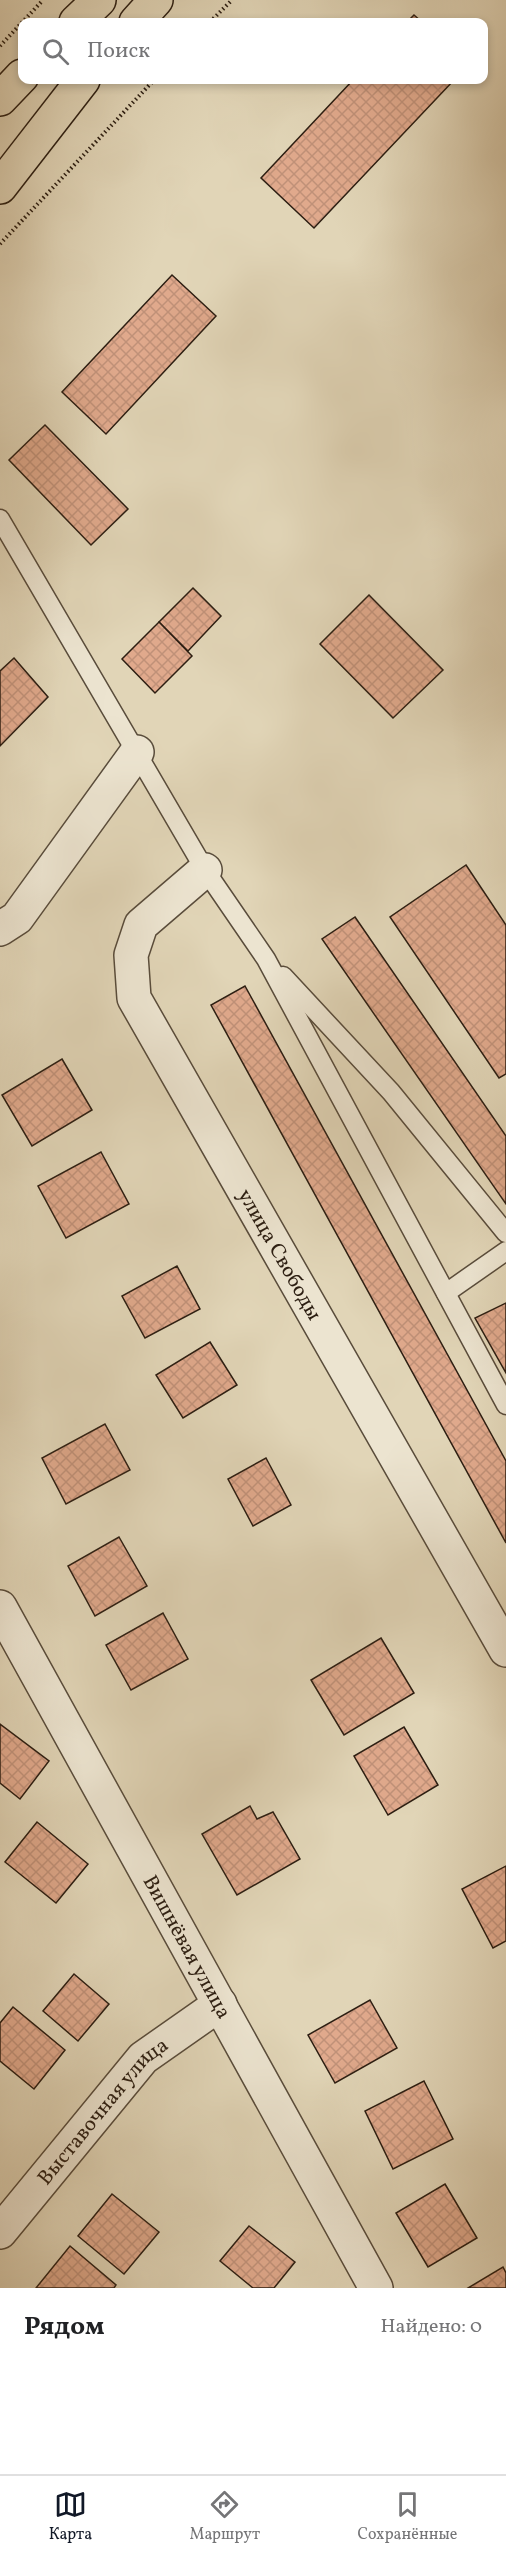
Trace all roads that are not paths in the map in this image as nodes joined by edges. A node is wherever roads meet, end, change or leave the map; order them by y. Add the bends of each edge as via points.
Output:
1 (99, 0) edge
2 (156, 0) edge
3 (80, 18) edge
4 (140, 18) edge
5 (80, 84) edge
6 (0, 187) edge
7 (0, 519) edge
8 (137, 752) junction
9 (205, 870) junction
10 (0, 929) edge
11 (266, 959) junction
12 (506, 1233) edge
13 (506, 1251) edge
14 (446, 1293) junction
15 (506, 1405) edge
16 (0, 1607) edge
17 (506, 1650) edge
18 (220, 2004) junction
19 (0, 2232) edge
20 (376, 2288) edge

1 - 3 main road
2 - 4 main road
5 - 6 main road
7 - 8 lane
8 - 9 lane
8 - 10 street via 17,918
9 - 11 lane
9 - 17 street, улица Свободы via 141,925 131,955 134,998
11 - 12 lane via 391,1092
11 - 14 lane
13 - 14 lane
14 - 15 lane
16 - 18 street, Вишнёвая улица
18 - 19 street, Выставочная улица via 143,2058
18 - 20 street, Вишнёвая улица

